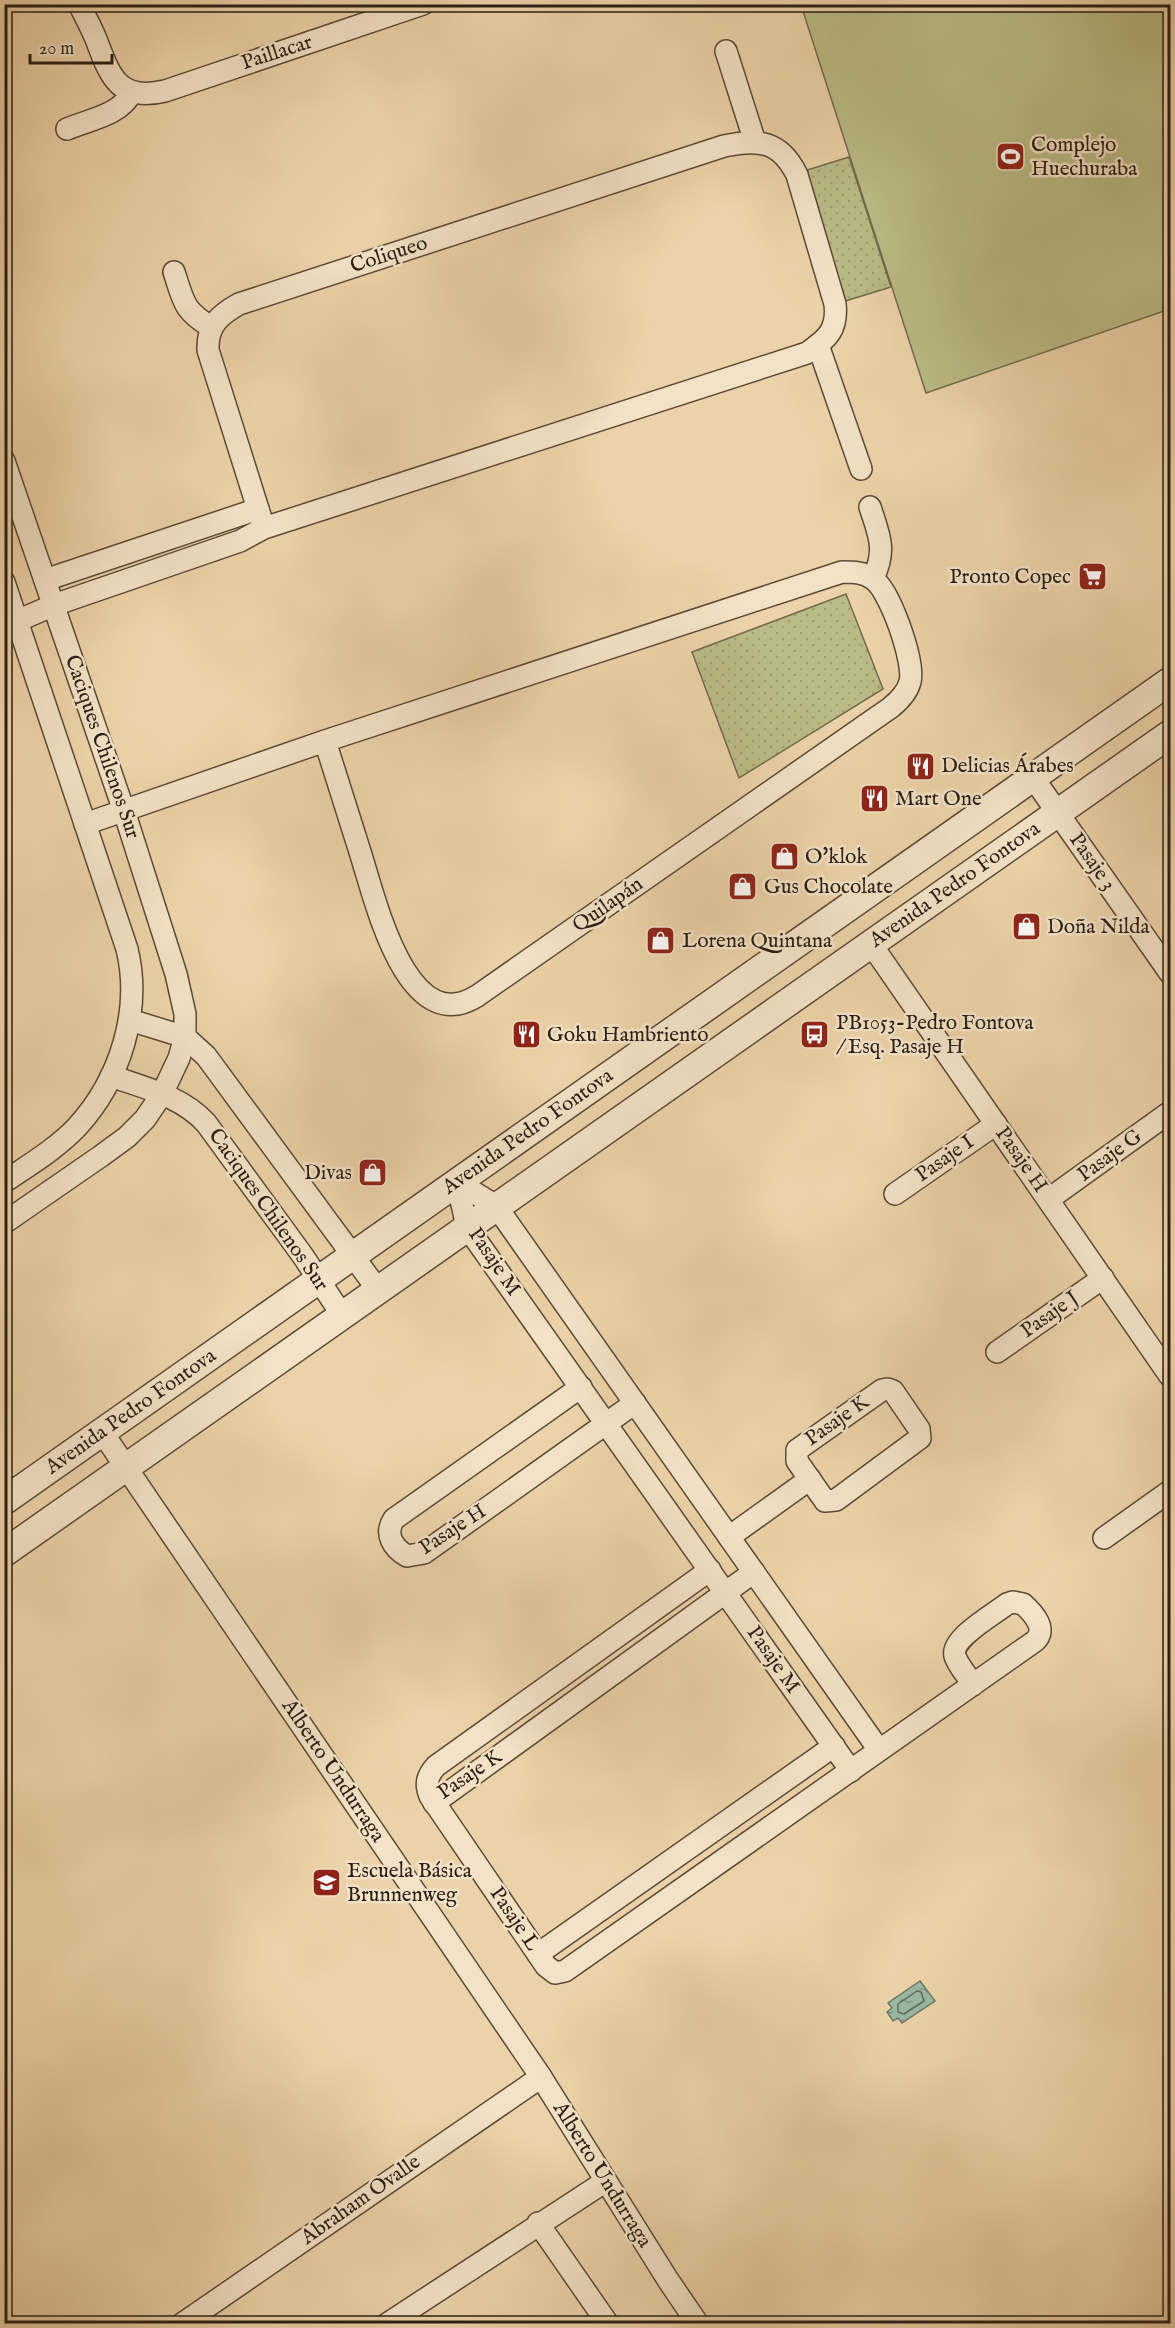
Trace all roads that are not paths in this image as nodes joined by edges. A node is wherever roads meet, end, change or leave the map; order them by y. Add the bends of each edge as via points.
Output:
1 (79, 4) edge
2 (423, 4) edge
3 (726, 51) dead end
4 (131, 93) junction
5 (67, 129) dead end
6 (755, 142) junction
7 (174, 272) dead end
8 (211, 327) junction
9 (818, 345) junction
10 (4, 461) edge
11 (861, 469) dead end
12 (870, 507) dead end
13 (261, 518) junction
14 (873, 578) junction
15 (45, 580) junction
16 (4, 582) edge
17 (54, 605) junction
18 (17, 621) junction
19 (1170, 681) edge
20 (1170, 734) edge
21 (325, 741) junction
22 (1034, 779) junction
23 (124, 811) junction
24 (1058, 813) junction
25 (86, 824) junction
26 (871, 944) junction
27 (1170, 974) edge
28 (130, 1020) junction
29 (185, 1036) junction
30 (111, 1076) junction
31 (162, 1094) junction
32 (1170, 1112) edge
33 (996, 1124) junction
34 (4, 1182) edge
35 (457, 1182) junction
36 (895, 1194) dead end
37 (1049, 1199) junction
38 (496, 1206) junction
39 (4, 1223) edge
40 (467, 1227) junction
41 (353, 1255) junction
42 (1103, 1278) junction
43 (317, 1280) junction
44 (378, 1290) junction
45 (342, 1315) junction
46 (997, 1352) dead end
47 (1170, 1376) edge
48 (581, 1387) junction
49 (635, 1403) junction
50 (606, 1423) junction
51 (102, 1432) junction
52 (127, 1467) junction
53 (810, 1479) junction
54 (1170, 1491) edge
55 (4, 1501) edge
56 (729, 1537) junction
57 (1104, 1538) dead end
58 (4, 1553) edge
59 (710, 1570) junction
60 (754, 1572) junction
61 (726, 1593) junction
62 (973, 1685) dead end
63 (834, 1746) junction
64 (879, 1750) junction
65 (851, 1770) junction
66 (434, 1803) junction
67 (538, 1954) junction
68 (541, 2077) junction
69 (606, 2181) junction
70 (538, 2223) junction
71 (182, 2324) edge
72 (387, 2324) edge
73 (608, 2324) edge
74 (698, 2324) edge

1 - 4 street via 112,77
2 - 4 street, Paillacar via 152,94
3 - 6 street
4 - 5 street via 119,107
6 - 8 street, Coliqueo via 724,146 239,304
6 - 9 street, Coliqueo via 785,155 797,175 837,317 829,335
7 - 8 street via 186,307
8 - 13 street via 211,363
9 - 11 street
9 - 13 street, Coliqueo via 793,359
10 - 15 street, Caciques Chilenos Sur
12 - 14 street via 882,549
13 - 15 street, Coliqueo
13 - 17 street, Coliqueo via 240,541
14 - 21 street via 853,572 832,575
14 - 21 street, Quilapán via 885,592 909,658 910,682 899,700 466,1003 455,1006 435,1001 401,964 384,928
15 - 17 street, Caciques Chilenos Sur
16 - 18 street, Caciques Chilenos Sur
17 - 18 street, Coliqueo
17 - 23 street, Caciques Chilenos Sur
18 - 25 street, Caciques Chilenos Sur
19 - 22 street, Avenida Pedro Fontova
20 - 24 street, Avenida Pedro Fontova
21 - 23 street
22 - 24 street, Pasaje 3
22 - 35 street, Avenida Pedro Fontova
23 - 25 street
23 - 29 street, Caciques Chilenos Sur via 183,999
24 - 26 street, Avenida Pedro Fontova
24 - 27 street, Pasaje 3
25 - 28 street, Caciques Chilenos Sur via 131,967
26 - 33 street, Pasaje H
26 - 38 street, Avenida Pedro Fontova
28 - 29 street, Caciques Chilenos Sur
28 - 30 street, Caciques Chilenos Sur
29 - 31 street
29 - 41 street, Caciques Chilenos Sur via 218,1070
30 - 31 street, Caciques Chilenos Sur
30 - 34 street via 91,1110 60,1143
31 - 39 street via 145,1119 126,1137
31 - 43 street, Caciques Chilenos Sur via 195,1111 206,1123
32 - 37 street, Pasaje G
33 - 36 street, Pasaje I
33 - 37 street, Pasaje H
35 - 38 street, Pasaje M
35 - 40 street, Pasaje M
35 - 41 street, Avenida Pedro Fontova
37 - 42 street, Pasaje H
38 - 40 street, Avenida Pedro Fontova
38 - 49 street, Pasaje M
40 - 44 street, Avenida Pedro Fontova
40 - 48 street, Pasaje M
41 - 43 street, Avenida Pedro Fontova
41 - 44 street, Caciques Chilenos Sur
42 - 46 street, Pasaje J
42 - 47 street, Pasaje H
43 - 45 street, Caciques Chilenos Sur
43 - 51 street, Avenida Pedro Fontova
44 - 45 street, Avenida Pedro Fontova
45 - 52 street, Avenida Pedro Fontova
48 - 50 street, Pasaje M
48 - 50 street, Pasaje H via 400,1515 390,1526 393,1544 407,1556 424,1553
49 - 50 street, Pasaje H
49 - 56 street, Pasaje M
50 - 59 street, Pasaje M
51 - 52 street, Alberto Undurraga
51 - 55 street, Avenida Pedro Fontova
52 - 58 street, Avenida Pedro Fontova
52 - 68 street, Alberto Undurraga
53 - 53 street, Pasaje K via 825,1501 832,1502 918,1440 919,1429 892,1391 882,1390 797,1449 797,1461
53 - 56 street, Pasaje K
54 - 57 street
56 - 60 street, Pasaje M
59 - 61 street, Pasaje M
59 - 66 street, Pasaje K via 436,1766 427,1780
60 - 61 street, Pasaje K
60 - 64 street, Pasaje M
61 - 63 street, Pasaje M
61 - 66 street, Pasaje K
62 - 64 street
63 - 65 street, Pasaje M
63 - 67 street
64 - 65 street
65 - 67 street, Pasaje L via 565,1971 550,1971
66 - 67 street, Pasaje L
68 - 69 street, Alberto Undurraga
68 - 71 street, Abraham Ovalle
69 - 70 street
69 - 74 street, Alberto Undurraga
70 - 72 street
70 - 73 street

